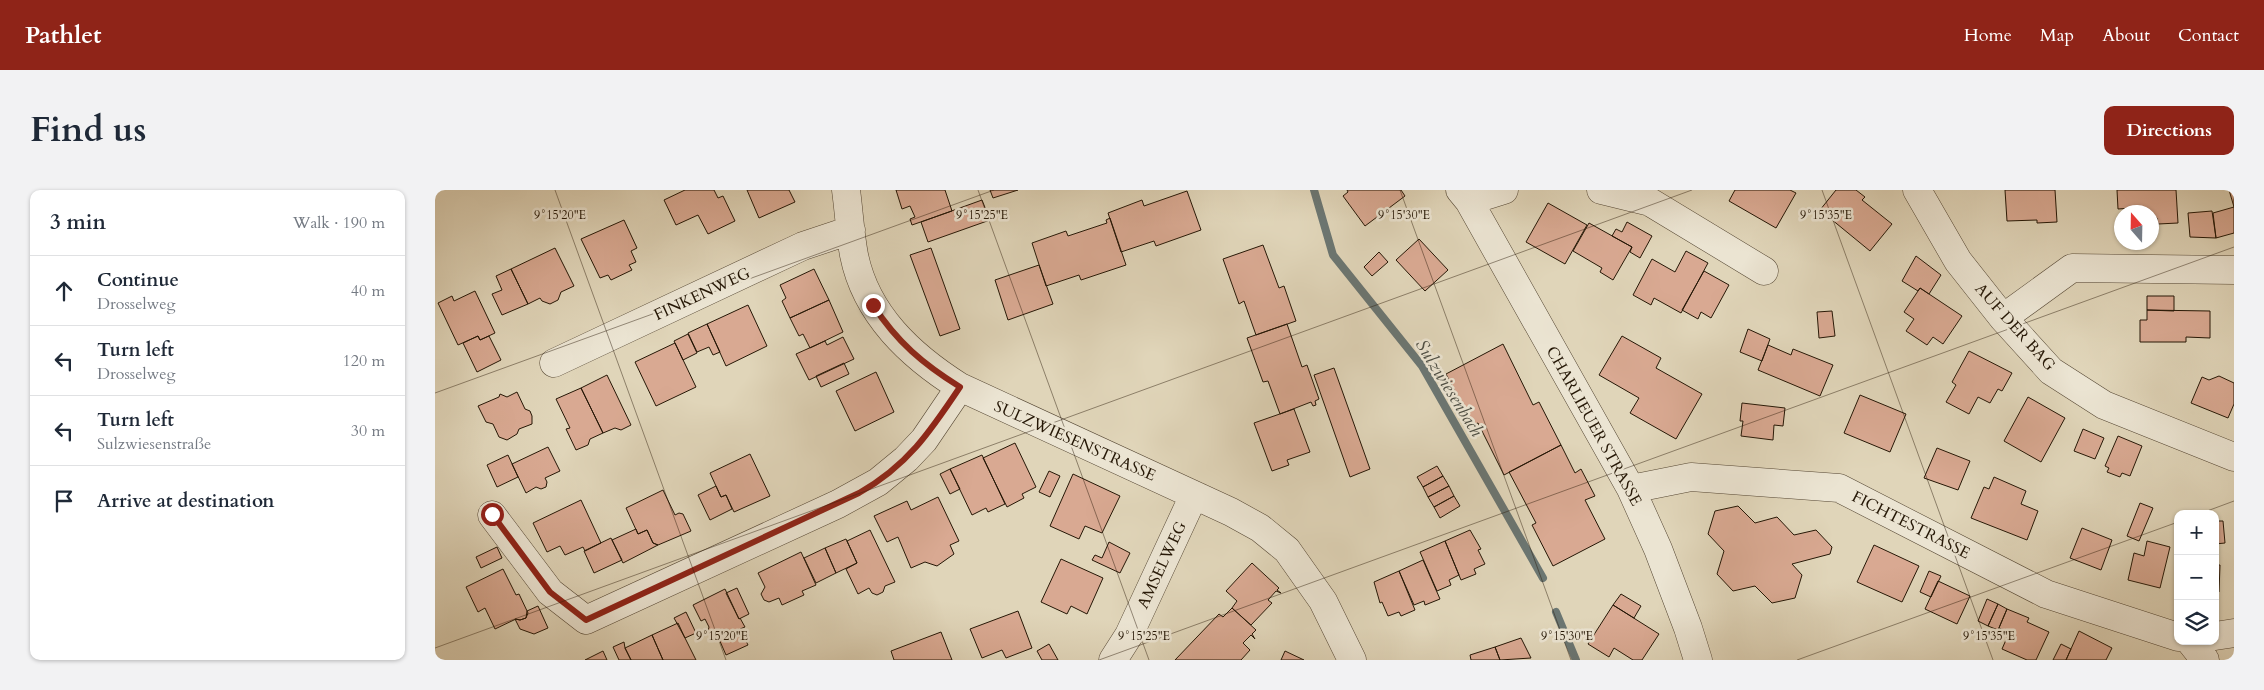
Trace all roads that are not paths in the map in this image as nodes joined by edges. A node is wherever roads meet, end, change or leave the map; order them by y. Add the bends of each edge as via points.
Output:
1 (847, 190) edge
2 (1504, 190) edge
3 (1601, 190) edge
4 (1917, 190) edge
5 (1464, 196) edge
6 (851, 230) junction
7 (2234, 270) edge
8 (1764, 271) dead end
9 (2003, 318) junction
10 (554, 363) dead end
11 (960, 387) junction
12 (2234, 457) edge
13 (1631, 489) junction
14 (1195, 495) junction
15 (492, 514) dead end
16 (2234, 633) edge
17 (2219, 635) edge
18 (2174, 636) edge
19 (2193, 645) edge
20 (1113, 660) edge
21 (1352, 660) edge
22 (1698, 660) edge
23 (2205, 660) edge

1 - 6 street, SULZWIESENSTRASSE
2 - 5 street, CHARLIEUER STRASSE
3 - 8 street via 1649,202
4 - 9 street, AUF DER BAG via 1958,261
5 - 13 street, CHARLIEUER STRASSE
6 - 10 street, FINKENWEG via 803,246
6 - 11 street, SULZWIESENSTRASSE via 854,256 863,285 887,326 931,369
7 - 9 street via 2073,268
9 - 12 street, AUF DER BAG via 2051,371 2104,405
11 - 14 street, SULZWIESENSTRASSE
11 - 15 street via 924,440 878,482 838,504 586,620 550,592
13 - 18 street, FICHTESTRASSE via 1691,477 1839,488 2046,594
13 - 22 street, CHARLIEUER STRASSE via 1661,558
14 - 20 street, AMSELWEG via 1129,635
14 - 21 street, SULZWIESENSTRASSE via 1260,528 1287,550 1323,601
16 - 17 street
19 - 23 street

